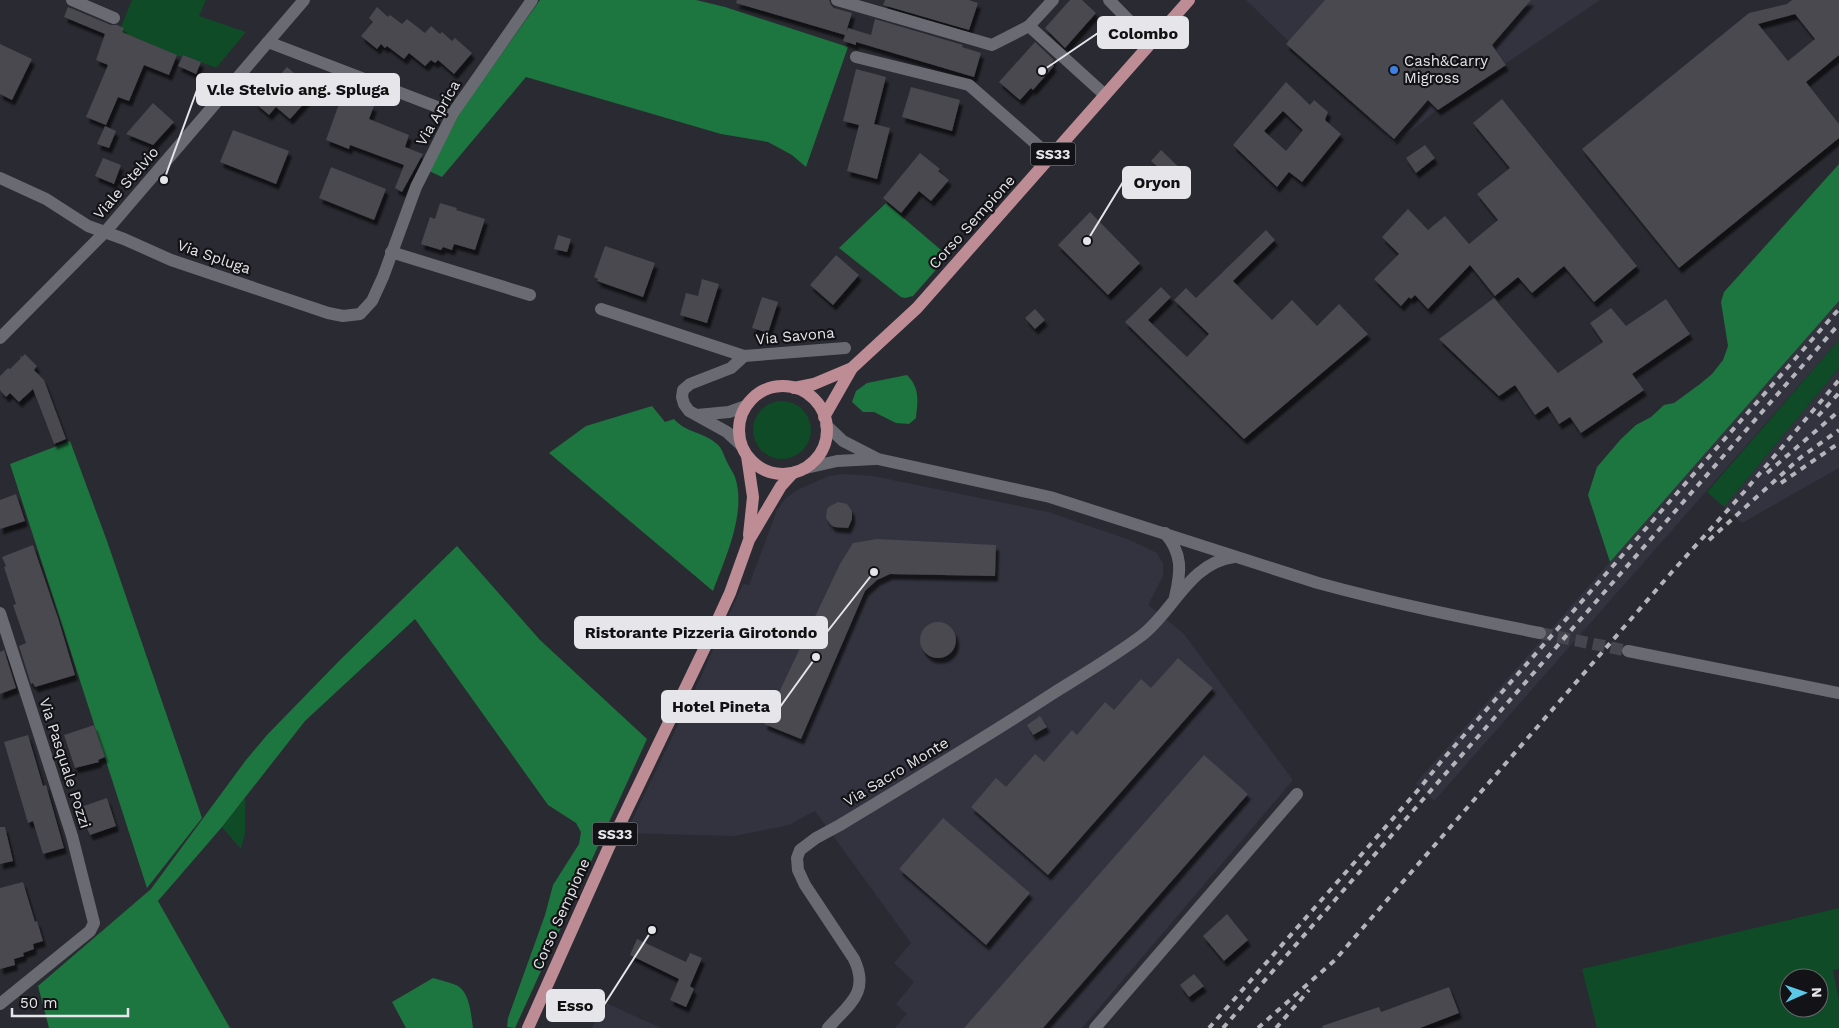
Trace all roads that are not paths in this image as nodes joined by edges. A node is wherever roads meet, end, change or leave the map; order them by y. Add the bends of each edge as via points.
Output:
1 (72, 0) edge
2 (304, 0) edge
3 (532, 0) edge
4 (837, 0) edge
5 (1052, 0) edge
6 (1110, 0) edge
7 (1189, 0) edge
8 (114, 18) dead end
9 (1029, 26) junction
10 (268, 42) junction
11 (1151, 43) junction
12 (856, 57) dead end
13 (1106, 95) junction
14 (453, 113) junction
15 (1051, 157) junction
16 (0, 178) edge
17 (106, 232) junction
18 (391, 252) junction
19 (530, 295) dead end
20 (601, 309) dead end
21 (0, 338) edge
22 (845, 348) dead end
23 (744, 356) junction
24 (852, 368) junction
25 (794, 388) junction
26 (746, 406) junction
27 (697, 415) junction
28 (825, 421) junction
29 (744, 451) junction
30 (878, 459) junction
31 (806, 468) junction
32 (792, 474) junction
33 (1165, 533) junction
34 (749, 540) junction
35 (1236, 556) junction
36 (1174, 599) junction
37 (0, 613) edge
38 (1540, 633) tunnel mouth
39 (1628, 651) tunnel mouth
40 (1839, 693) edge
41 (1297, 794) dead end
42 (0, 1004) edge
43 (528, 1028) edge
44 (828, 1028) edge
45 (1095, 1028) edge

1 - 8 street
2 - 10 street, Viale Stelvio
3 - 14 street, Via Aprica
4 - 9 street via 992,45
5 - 9 street
6 - 11 street
7 - 11 main road, Corso Sempione / SS33
9 - 13 street
10 - 14 street
10 - 17 street, Viale Stelvio
11 - 13 main road, Corso Sempione / SS33
12 - 15 street via 969,86
13 - 15 main road, Corso Sempione / SS33
14 - 18 street, Via Aprica via 416,187
15 - 24 main road, Corso Sempione / SS33 via 917,308
16 - 17 street, Via Spluga via 46,199 88,226
17 - 18 street, Via Spluga via 244,286 343,316 360,314 372,302
17 - 21 street, Viale Stelvio
18 - 19 street
20 - 23 street, Via Savona
22 - 23 street, Via Savona
23 - 27 street via 731,368 690,384 683,390 684,404
24 - 25 main road, Corso Sempione / SS33 via 814,384
24 - 28 main road, Corso Sempione / SS33
25 - 26 main road via 770,388
25 - 28 main road via 813,399
26 - 27 street via 729,412
26 - 29 main road via 739,434
27 - 29 street via 727,432
28 - 30 street via 842,441
28 - 31 main road via 823,447
29 - 32 main road via 756,466 767,472
29 - 34 main road, Corso Sempione / SS33 via 753,497
30 - 31 street
30 - 33 street via 1050,497
31 - 32 main road
32 - 34 main road, Corso Sempione / SS33 via 781,486
33 - 35 street
33 - 36 street, Via Sacro Monte via 1178,554 1179,574
34 - 43 main road, Corso Sempione / SS33 via 711,635 608,849
35 - 36 street, Via Sacro Monte via 1212,563
35 - 38 street via 1359,594
36 - 44 street, Via Sacro Monte via 1154,624 1128,645 800,850 798,870 854,959 861,983 851,1002
37 - 42 street, Via Pasquale Pozzi via 72,836 94,923 90,931
39 - 40 street
41 - 45 street

